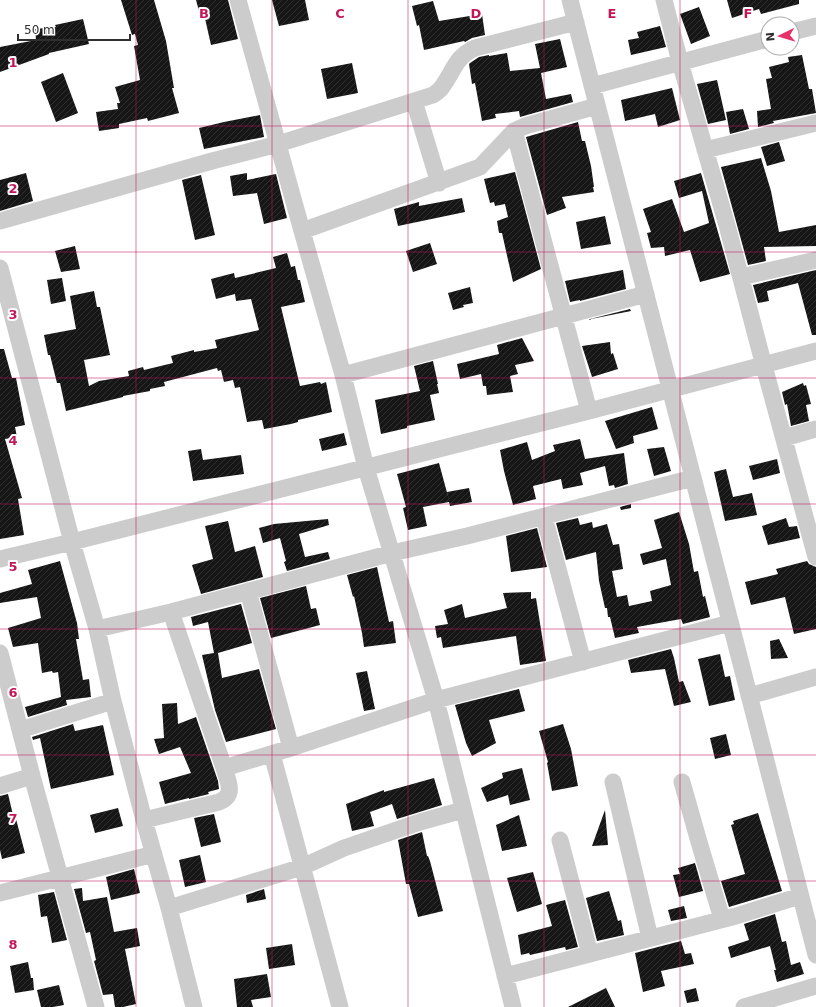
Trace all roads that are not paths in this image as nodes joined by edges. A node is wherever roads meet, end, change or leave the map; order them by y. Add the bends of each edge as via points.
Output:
1 (238, 0) edge
2 (570, 0) edge
3 (664, 0) edge
4 (576, 22) junction
5 (816, 26) edge
6 (800, 30) edge
7 (760, 41) edge
8 (680, 62) junction
9 (592, 86) junction
10 (414, 101) junction
11 (597, 106) junction
12 (816, 123) edge
13 (514, 131) junction
14 (278, 144) junction
15 (705, 150) junction
16 (439, 183) junction
17 (0, 221) edge
18 (302, 231) junction
19 (816, 260) edge
20 (0, 268) edge
21 (741, 277) junction
22 (646, 294) junction
23 (5, 308) edge
24 (564, 315) junction
25 (816, 351) edge
26 (764, 366) junction
27 (343, 375) junction
28 (670, 390) junction
29 (589, 411) junction
30 (816, 429) edge
31 (784, 438) junction
32 (366, 468) junction
33 (693, 478) junction
34 (544, 517) junction
35 (72, 542) junction
36 (392, 553) junction
37 (816, 557) edge
38 (0, 559) edge
39 (248, 591) junction
40 (171, 612) junction
41 (730, 623) junction
42 (97, 629) junction
43 (0, 652) edge
44 (583, 662) junction
45 (816, 677) edge
46 (749, 696) junction
47 (436, 700) junction
48 (113, 701) junction
49 (20, 730) junction
50 (291, 748) junction
51 (272, 754) junction
52 (224, 768) junction
53 (32, 776) junction
54 (613, 782) dead end
55 (682, 782) dead end
56 (0, 786) edge
57 (463, 810) junction
58 (144, 820) junction
59 (560, 840) dead end
60 (154, 854) junction
61 (302, 867) junction
62 (60, 878) junction
63 (0, 893) edge
64 (800, 896) junction
65 (169, 908) junction
66 (722, 919) junction
67 (650, 938) junction
68 (590, 954) junction
69 (816, 955) edge
70 (505, 976) junction
71 (816, 986) edge
72 (96, 1007) edge
73 (194, 1007) edge
74 (340, 1007) edge
75 (513, 1007) edge
76 (744, 1007) edge

1 - 14 street
2 - 4 street
3 - 8 street
4 - 9 street
4 - 10 street via 474,48 460,57 442,88 433,95
5 - 6 street
7 - 8 street
8 - 9 street
8 - 15 street
9 - 11 street
10 - 14 street
10 - 16 street
11 - 13 street
11 - 22 street
12 - 15 street
13 - 16 street via 480,167
13 - 24 street
14 - 17 street
14 - 18 street
15 - 21 street
16 - 18 street
18 - 27 street
19 - 21 street
20 - 23 street
21 - 26 street
22 - 24 street
22 - 28 street
23 - 35 street
24 - 27 street
24 - 29 street
25 - 26 street
26 - 28 street
26 - 31 street
27 - 32 street
28 - 29 street
28 - 33 street
29 - 32 street
30 - 31 street
31 - 37 street
32 - 35 street
32 - 36 street
33 - 34 street
33 - 41 street
34 - 36 street
34 - 44 street
35 - 38 street
35 - 42 street
36 - 39 street
36 - 47 street
39 - 40 street
39 - 50 street
40 - 42 street
40 - 52 street
41 - 44 street
41 - 46 street
42 - 48 street
43 - 49 street
44 - 47 street
45 - 46 street
46 - 64 street
47 - 50 street
47 - 57 street
48 - 49 street
48 - 58 street
49 - 53 street
50 - 51 street
51 - 52 street
51 - 61 street
52 - 58 street via 230,789 227,799
53 - 56 street
53 - 62 street
54 - 67 street
55 - 66 street
57 - 61 street via 344,848
57 - 70 street
58 - 60 street
59 - 68 street
60 - 62 street
60 - 65 street
61 - 65 street
61 - 74 street
62 - 63 street
62 - 72 street
64 - 66 street
64 - 69 street
65 - 73 street
66 - 67 street
67 - 68 street
68 - 70 street
70 - 75 street
71 - 76 street

